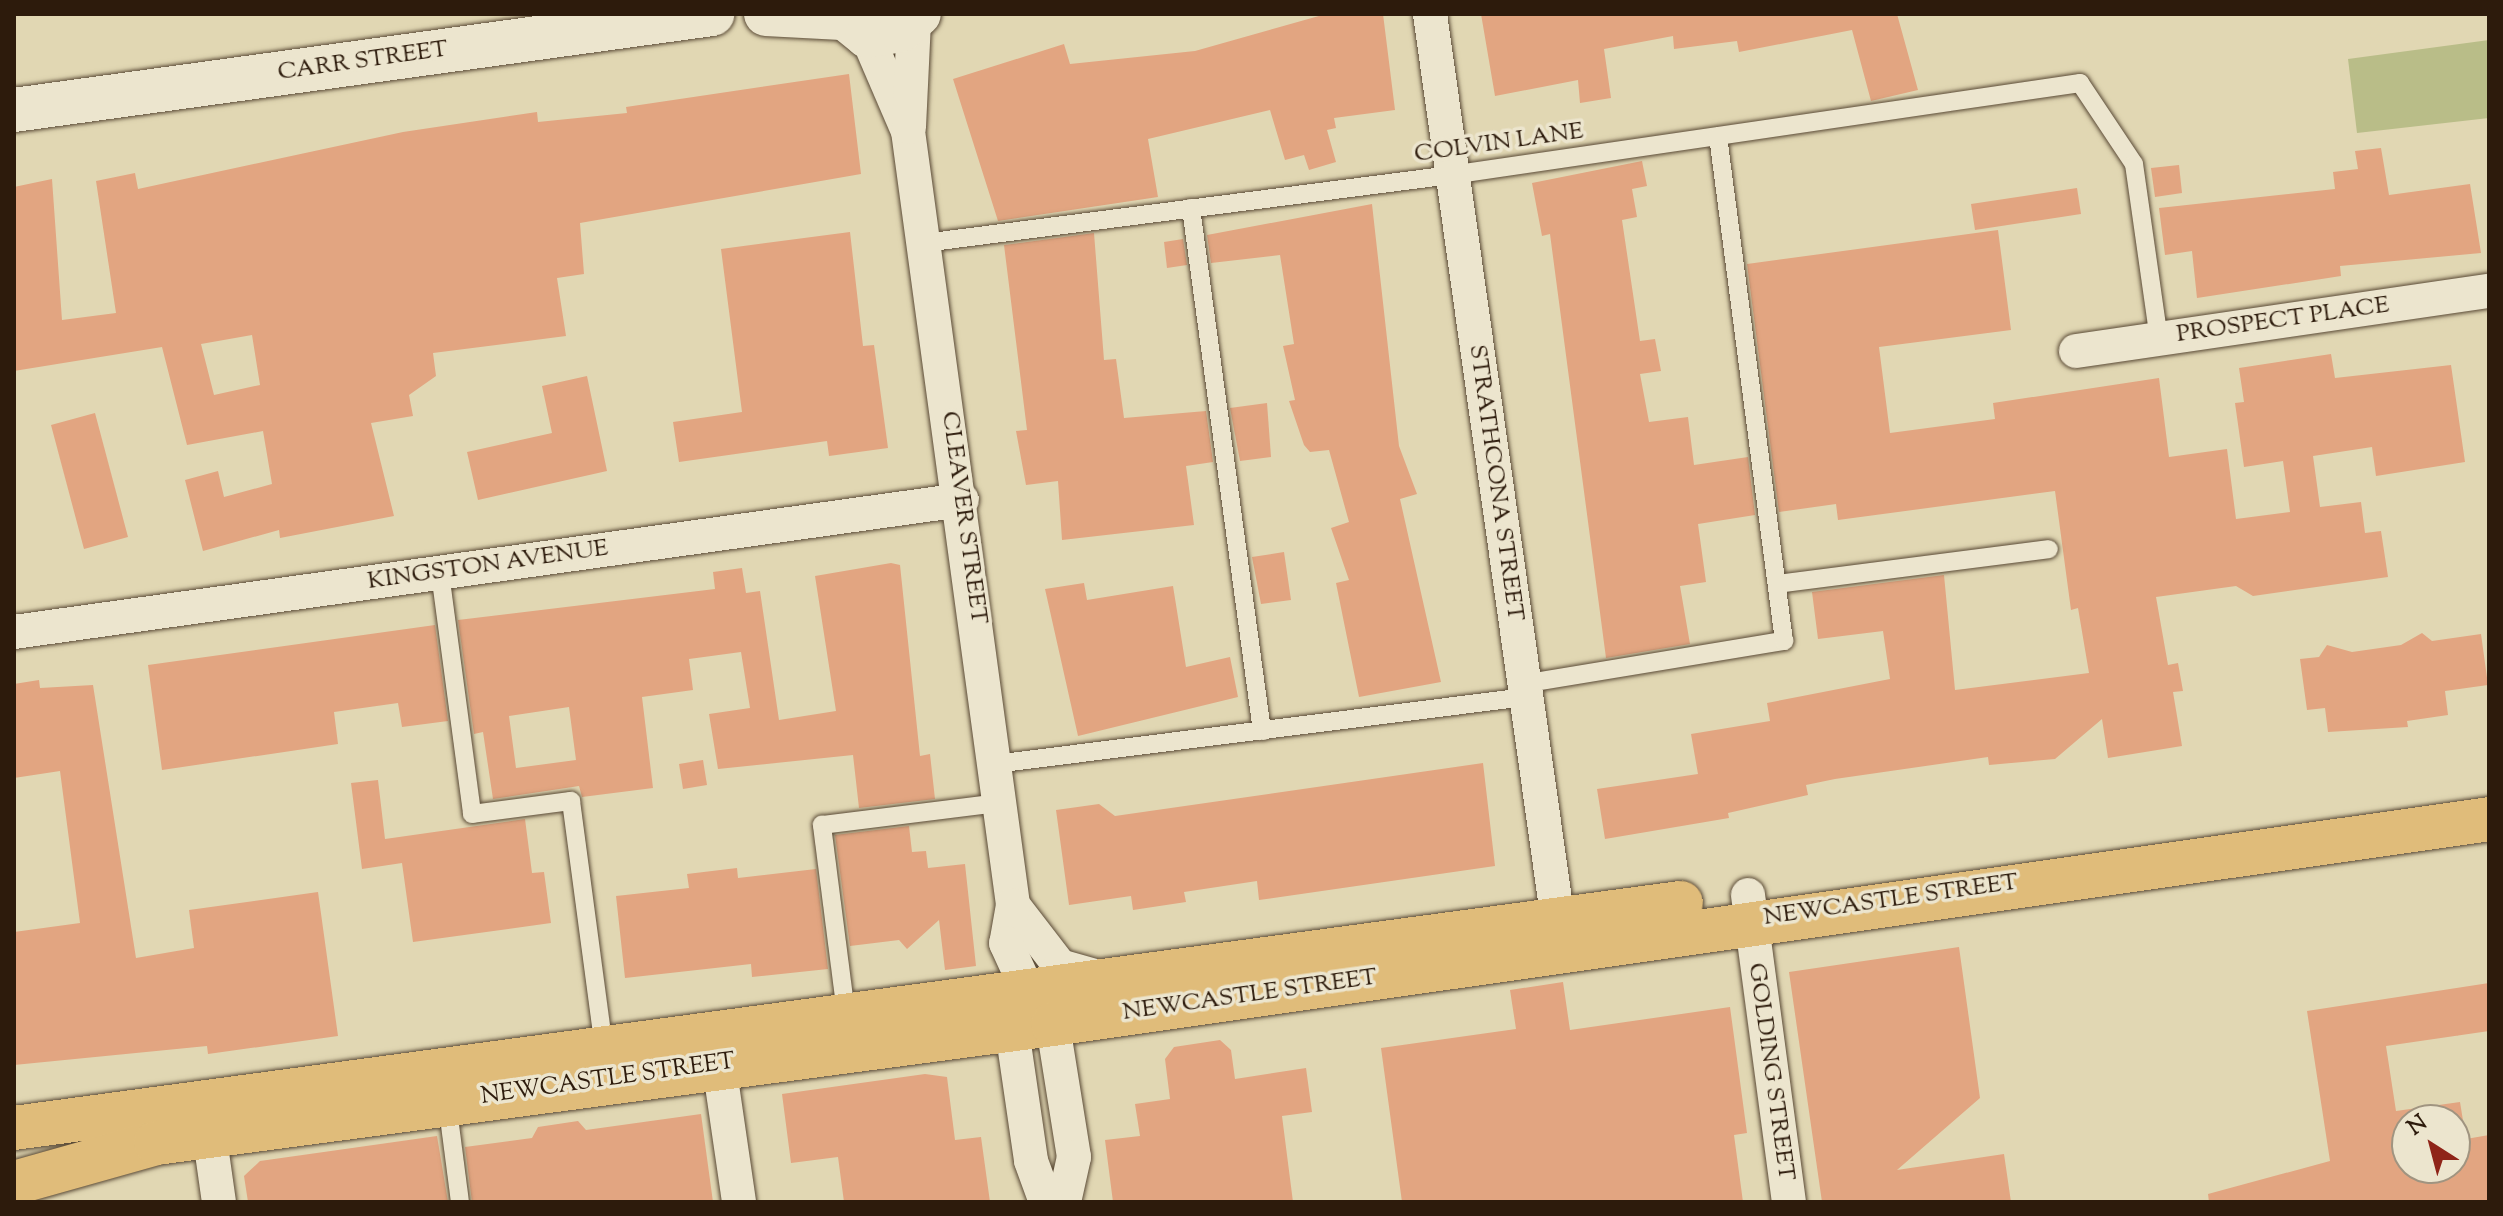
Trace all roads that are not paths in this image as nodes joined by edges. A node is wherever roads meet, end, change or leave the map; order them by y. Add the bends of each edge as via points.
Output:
1 (712, 14) edge
2 (766, 14) edge
3 (1430, 14) edge
4 (917, 17) edge
5 (850, 23) edge
6 (14, 110) edge
7 (908, 131) junction
8 (1718, 136) junction
9 (1451, 175) junction
10 (1191, 208) junction
11 (924, 243) junction
12 (2489, 291) edge
13 (2159, 339) junction
14 (2076, 351) dead end
15 (962, 500) junction
16 (2049, 549) dead end
17 (440, 573) junction
18 (1777, 584) junction
19 (14, 632) edge
20 (1524, 691) junction
21 (1262, 731) junction
22 (995, 764) junction
23 (2489, 790) edge
24 (999, 803) junction
25 (2489, 819) edge
26 (1013, 905) junction
27 (1748, 908) junction
28 (1559, 935) junction
29 (1102, 978) junction
30 (1023, 1005) junction
31 (846, 1013) junction
32 (604, 1048) junction
33 (717, 1048) junction
34 (445, 1086) junction
35 (207, 1119) junction
36 (14, 1128) edge
37 (14, 1183) edge
38 (219, 1202) edge
39 (460, 1202) edge
40 (739, 1202) edge
41 (1046, 1202) edge
42 (1064, 1202) edge
43 (1789, 1202) edge

1 - 6 street, CARR STREET
2 - 5 street
3 - 9 street, STRATHCONA STREET
4 - 5 street
4 - 7 street
5 - 7 street
7 - 11 street, CLEAVER STREET
8 - 9 lane, COLVIN LANE
8 - 13 lane, COLVIN LANE via 2080,83 2134,164
8 - 18 lane
9 - 10 lane, COLVIN LANE
9 - 20 street, STRATHCONA STREET
10 - 11 lane, COLVIN LANE
10 - 21 lane
11 - 15 street, CLEAVER STREET
12 - 13 street, PROSPECT PLACE
13 - 14 street, PROSPECT PLACE
15 - 17 street, KINGSTON AVENUE
15 - 22 street, CLEAVER STREET
16 - 18 lane
17 - 19 street, KINGSTON AVENUE
17 - 32 lane via 472,814 571,801
18 - 20 lane via 1784,641
20 - 21 lane
20 - 28 street, STRATHCONA STREET
21 - 22 lane
22 - 24 street, CLEAVER STREET
23 - 27 main road, NEWCASTLE STREET
24 - 26 street, CLEAVER STREET
24 - 31 lane via 822,825
25 - 27 main road, NEWCASTLE STREET
26 - 29 street, CLEAVER STREET via 1060,966
26 - 30 street, CLEAVER STREET via 1006,943
27 - 28 main road, NEWCASTLE STREET
27 - 43 street, GOLDING STREET
28 - 29 main road, NEWCASTLE STREET
28 - 30 main road, NEWCASTLE STREET
29 - 30 main road, NEWCASTLE STREET
30 - 31 main road, NEWCASTLE STREET
30 - 33 main road, NEWCASTLE STREET
30 - 41 street via 1031,1161
30 - 42 street via 1074,1157
31 - 33 main road, NEWCASTLE STREET
32 - 33 main road, NEWCASTLE STREET
32 - 34 main road, NEWCASTLE STREET
33 - 34 main road, NEWCASTLE STREET
33 - 40 street
34 - 35 main road, NEWCASTLE STREET
34 - 39 lane
35 - 36 main road, NEWCASTLE STREET
35 - 37 main road, NEWCASTLE STREET via 156,1143
35 - 38 street

